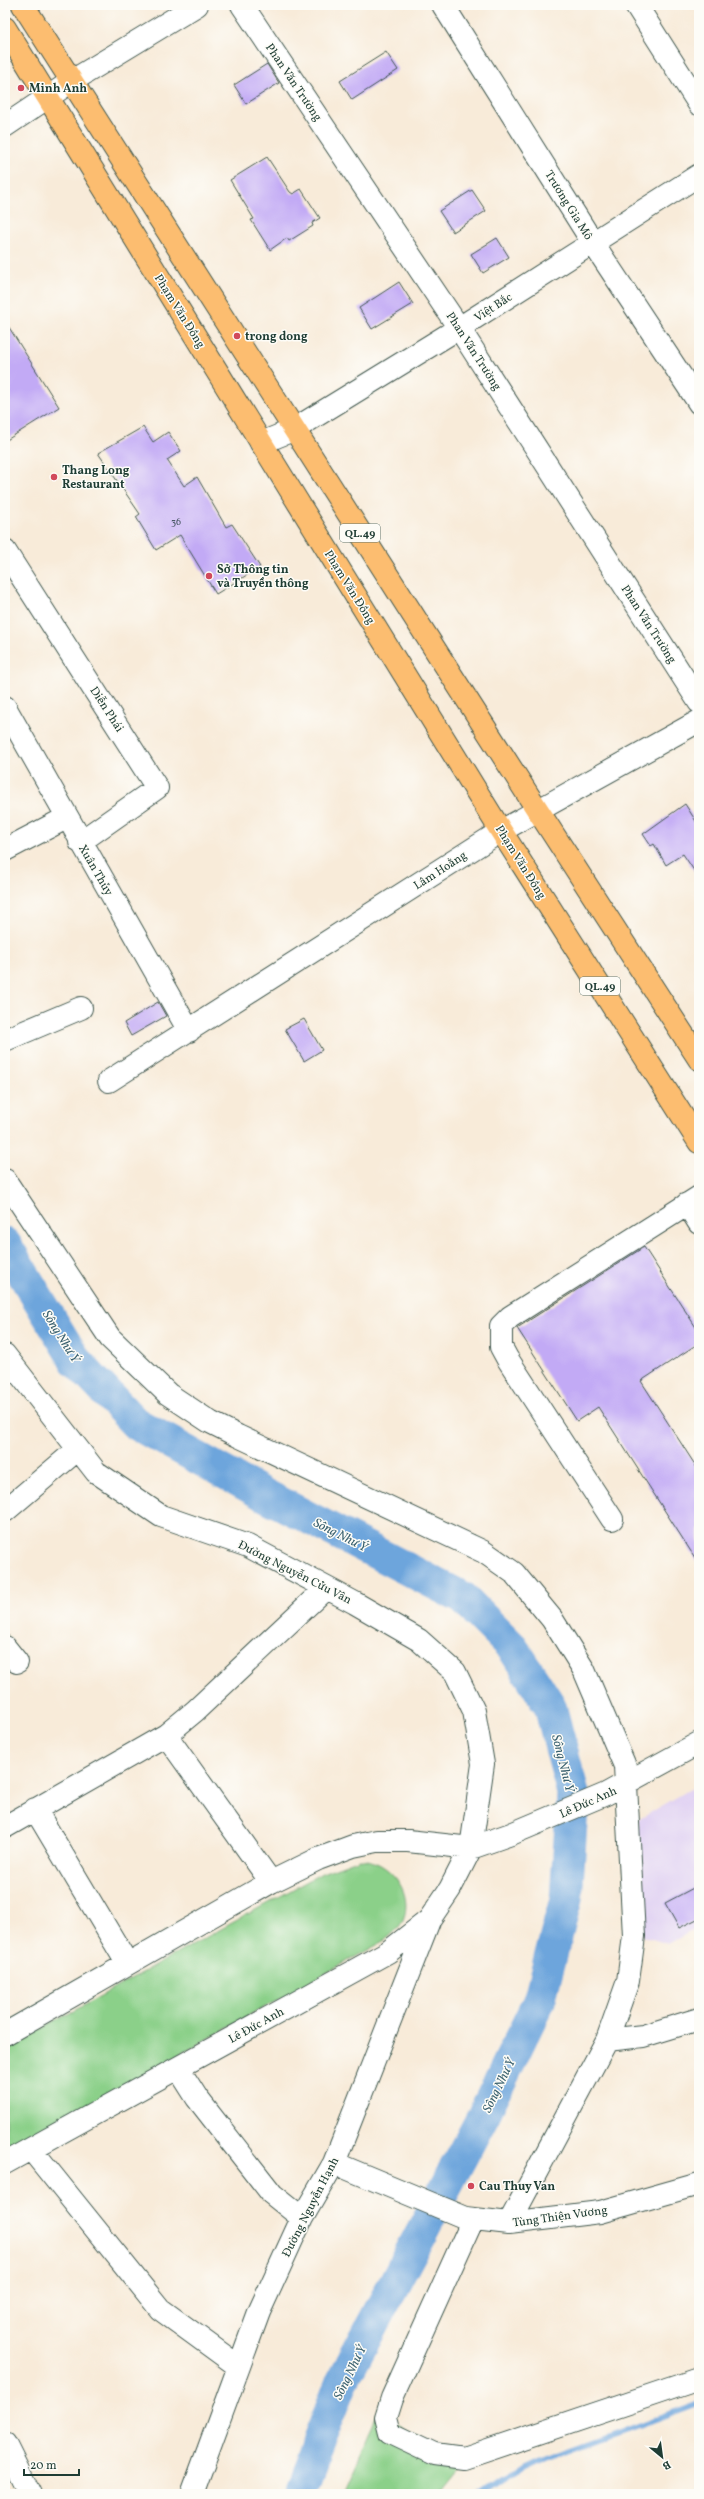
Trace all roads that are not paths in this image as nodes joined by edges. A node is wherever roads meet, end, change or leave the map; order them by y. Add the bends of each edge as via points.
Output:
1 (23, 5) edge
2 (198, 5) edge
3 (242, 5) edge
4 (443, 5) edge
5 (636, 5) edge
6 (5, 28) edge
7 (72, 81) junction
8 (48, 96) junction
9 (699, 104) edge
10 (5, 126) edge
11 (699, 175) edge
12 (592, 243) junction
13 (459, 328) junction
14 (699, 403) edge
15 (293, 430) junction
16 (261, 442) junction
17 (9, 565) edge
18 (699, 702) edge
19 (5, 707) edge
20 (699, 721) edge
21 (537, 810) junction
22 (66, 818) junction
23 (501, 831) junction
24 (80, 842) junction
25 (5, 850) edge
26 (81, 1008) dead end
27 (189, 1031) junction
28 (5, 1040) edge
29 (699, 1059) edge
30 (109, 1081) dead end
31 (699, 1142) edge
32 (5, 1180) edge
33 (693, 1201) edge
34 (699, 1223) edge
35 (5, 1355) edge
36 (78, 1449) junction
37 (5, 1511) edge
38 (612, 1519) dead end
39 (326, 1588) junction
40 (166, 1735) junction
41 (699, 1743) edge
42 (627, 1784) junction
43 (35, 1809) junction
44 (5, 1826) edge
45 (471, 1848) junction
46 (271, 1882) junction
47 (429, 1920) junction
48 (127, 1963) junction
49 (698, 2024) edge
50 (5, 2034) edge
51 (607, 2040) junction
52 (178, 2068) junction
53 (31, 2149) junction
54 (334, 2163) junction
55 (5, 2164) edge
56 (699, 2184) edge
57 (302, 2218) junction
58 (469, 2218) junction
59 (509, 2223) junction
60 (238, 2366) junction
61 (699, 2378) edge
62 (6, 2447) edge
63 (30, 2494) edge
64 (192, 2494) edge

1 - 7 main road, QL.49
2 - 7 street
3 - 13 street, Phan Văn Trường
4 - 12 street, Trương Gia Mô
5 - 9 street
6 - 8 main road, Phạm Văn Đồng / QL.49
7 - 8 street
7 - 15 main road, QL.49
8 - 10 street
8 - 16 main road, Phạm Văn Đồng / QL.49
11 - 12 street, Việt Bắc
12 - 13 street, Việt Bắc
12 - 14 street, Trương Gia Mô
13 - 15 street, Việt Bắc
13 - 18 street, Phan Văn Trường
15 - 16 street, Việt Bắc
15 - 21 main road, QL.49
16 - 23 main road, Phạm Văn Đồng / QL.49
17 - 24 street, Diễn Phái via 157,788
19 - 22 street, Xuân Thủy
20 - 21 street, Lâm Hoằng
21 - 23 street, Lâm Hoằng
21 - 29 main road, QL.49
22 - 24 street, Xuân Thủy
22 - 25 street
23 - 27 street, Lâm Hoằng
23 - 31 main road, Phạm Văn Đồng / QL.49
24 - 27 street, Xuân Thủy
26 - 28 street
27 - 30 street, Lâm Hoằng
32 - 42 street via 110,1338 168,1394 210,1422 460,1539 514,1573 552,1619 584,1670 625,1766
33 - 34 street
33 - 38 street via 510,1317 501,1326 501,1346 507,1358
35 - 36 street, Đường Nguyễn Cửu Vân
36 - 37 street
36 - 39 street, Đường Nguyễn Cửu Vân via 96,1472 161,1516 248,1546
39 - 40 street
39 - 45 street, Đường Nguyễn Cửu Vân via 419,1640 455,1672 474,1712 483,1764
40 - 43 street
40 - 46 street
41 - 42 street, Lê Đức Anh
42 - 45 street, Lê Đức Anh via 511,1834
42 - 51 street via 634,1936 628,1981
43 - 44 street
43 - 48 street
45 - 46 street, Lê Đức Anh via 408,1841 377,1841 318,1859
45 - 47 street, Lê Đức Anh via 450,1889
46 - 48 street, Lê Đức Anh
47 - 52 street, Lê Đức Anh via 388,1952
47 - 54 street, Đường Nguyễn Hạnh
48 - 50 street, Lê Đức Anh
49 - 51 street via 643,2036
51 - 59 street
52 - 53 street, Lê Đức Anh
52 - 57 street via 197,2098 272,2194
53 - 55 street, Lê Đức Anh
53 - 60 street via 160,2308
54 - 57 street, Đường Nguyễn Hạnh
54 - 58 street, Tùng Thiện Vương
56 - 59 street, Tùng Thiện Vương via 600,2212
57 - 60 street, Đường Nguyễn Hạnh via 259,2312
58 - 59 street, Tùng Thiện Vương
58 - 61 street via 392,2398 386,2417 390,2433 434,2454 464,2458
60 - 64 street, Đường Nguyễn Hạnh
62 - 63 street

